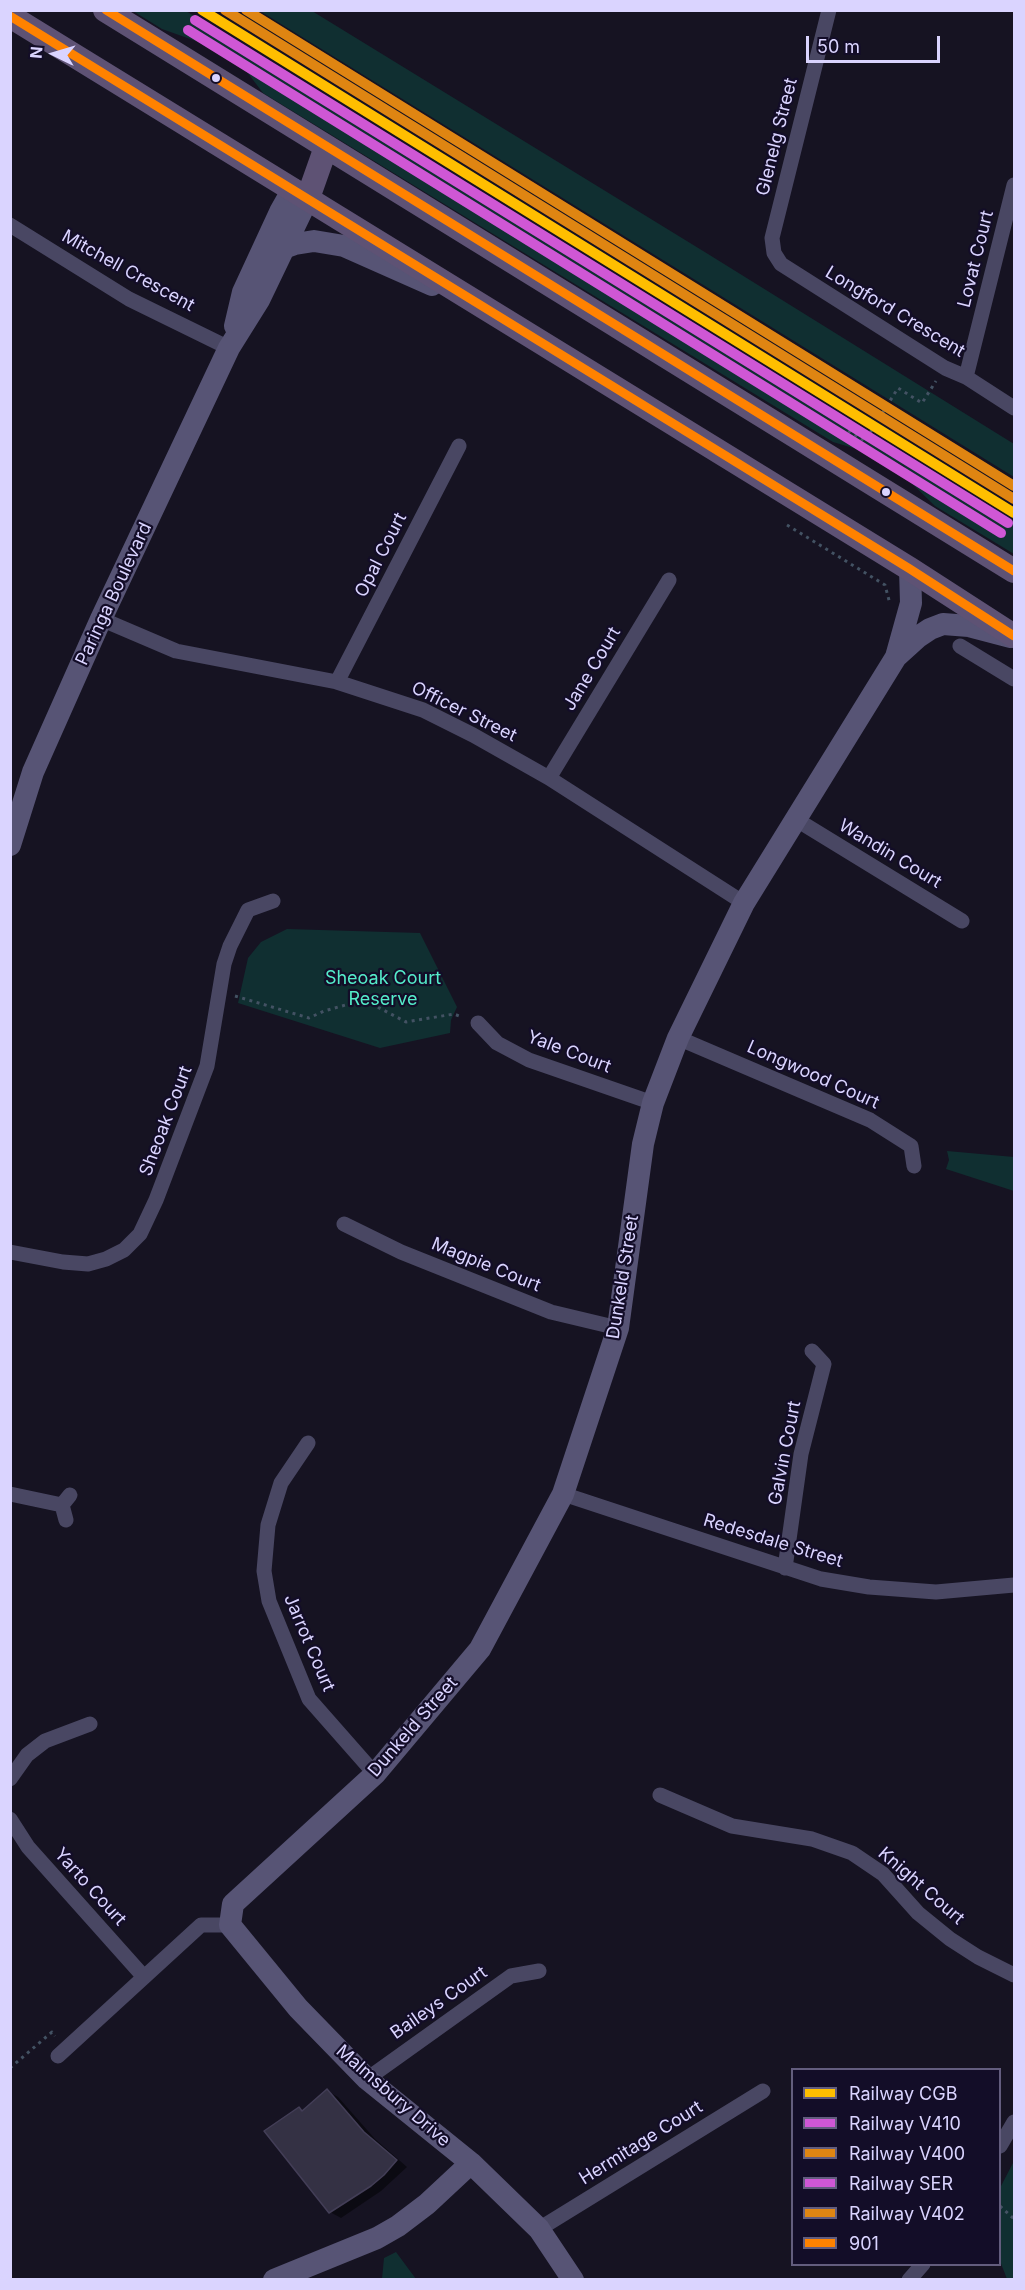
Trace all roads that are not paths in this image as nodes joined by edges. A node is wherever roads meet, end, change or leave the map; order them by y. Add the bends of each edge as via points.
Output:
1 (105, 10) edge
2 (829, 10) edge
3 (10, 16) edge
4 (326, 147) junction
5 (1014, 185) edge
6 (300, 193) junction
7 (10, 225) edge
8 (772, 238) joint
9 (284, 248) junction
10 (442, 282) junction
11 (229, 348) junction
12 (966, 377) junction
13 (1014, 408) edge
14 (459, 447) dead end
15 (910, 569) junction
16 (1014, 571) edge
17 (669, 580) dead end
18 (101, 619) junction
19 (1014, 637) edge
20 (960, 646) dead end
21 (896, 657) junction
22 (1014, 680) edge
23 (337, 682) junction
24 (549, 778) junction
25 (797, 820) junction
26 (10, 845) edge
27 (273, 901) dead end
28 (744, 903) junction
29 (962, 921) dead end
30 (478, 1023) road end
31 (678, 1038) junction
32 (653, 1103) junction
33 (915, 1166) dead end
34 (344, 1224) dead end
35 (10, 1252) edge
36 (618, 1328) junction
37 (812, 1351) dead end
38 (308, 1443) dead end
39 (10, 1494) edge
40 (563, 1494) junction
41 (66, 1507) dead end
42 (785, 1568) junction
43 (1014, 1585) edge
44 (90, 1724) dead end
45 (375, 1774) junction
46 (10, 1779) edge
47 (660, 1795) dead end
48 (10, 1819) edge
49 (231, 1914) junction
50 (539, 1971) dead end
51 (1014, 1975) edge
52 (144, 1977) junction
53 (62, 2052) road end
54 (367, 2079) junction
55 (763, 2091) dead end
56 (1014, 2122) edge
57 (1001, 2143) edge
58 (471, 2163) junction
59 (539, 2229) junction
60 (922, 2266) edge
61 (274, 2280) edge
62 (573, 2280) edge
63 (909, 2280) edge

1 - 4 main road
2 - 8 street, Glenelg Street
3 - 6 main road
4 - 6 main road
4 - 16 main road
5 - 12 street, Lovat Court
6 - 9 street, Paringa Boulevard
6 - 10 main road
6 - 11 street, Paringa Boulevard via 279,212 243,292
7 - 11 street, Mitchell Crescent via 129,298
8 - 12 street, Longford Crescent via 774,253 781,264 945,368
9 - 10 street via 314,241 344,246 432,285
9 - 11 street, Paringa Boulevard via 259,300
10 - 15 main road
11 - 18 street, Paringa Boulevard
12 - 13 street, Longford Crescent
14 - 23 street, Opal Court
15 - 19 main road
15 - 21 street, Dunkeld Street via 911,603
17 - 24 street, Jane Court
18 - 23 street, Officer Street via 176,651
18 - 26 street, Paringa Boulevard via 33,771
19 - 21 street, Dunkeld Street via 943,624 918,637
20 - 22 street
21 - 25 street, Dunkeld Street
23 - 24 street, Officer Street via 423,710
24 - 28 street, Officer Street
25 - 28 street, Dunkeld Street
25 - 29 street, Wandin Court
27 - 35 street, Sheoak Court via 249,910 224,964 207,1066 140,1234 124,1250 88,1264
28 - 31 street, Dunkeld Street
30 - 32 street, Yale Court via 497,1042 529,1060
31 - 32 street, Dunkeld Street
31 - 33 street, Longwood Court via 870,1120 911,1146
32 - 36 street, Dunkeld Street via 643,1144
34 - 36 street, Magpie Court via 401,1252 551,1312
36 - 40 street, Dunkeld Street
37 - 42 street, Galvin Court via 824,1364 801,1454
38 - 45 street, Jarrot Court via 281,1483 268,1525 264,1571 269,1601 309,1699
39 - 41 street
40 - 42 street, Redesdale Street
40 - 45 street, Dunkeld Street via 480,1649
42 - 43 street, Redesdale Street via 821,1579 880,1588 936,1592
44 - 46 street via 45,1741 27,1755
45 - 49 street, Dunkeld Street
47 - 51 street, Knight Court via 732,1826 812,1839 852,1853 883,1874 918,1913 950,1939
48 - 52 street, Yarto Court via 28,1847
49 - 52 street via 201,1925
49 - 54 street, Malmsbury Drive via 298,2008
50 - 54 street, Baileys Court via 511,1976
52 - 53 street
54 - 58 street, Malmsbury Drive
55 - 59 street, Hermitage Court
56 - 57 street
58 - 59 street, Malmsbury Drive
58 - 61 street via 398,2226 367,2243
59 - 62 street, Malmsbury Drive
60 - 63 street

